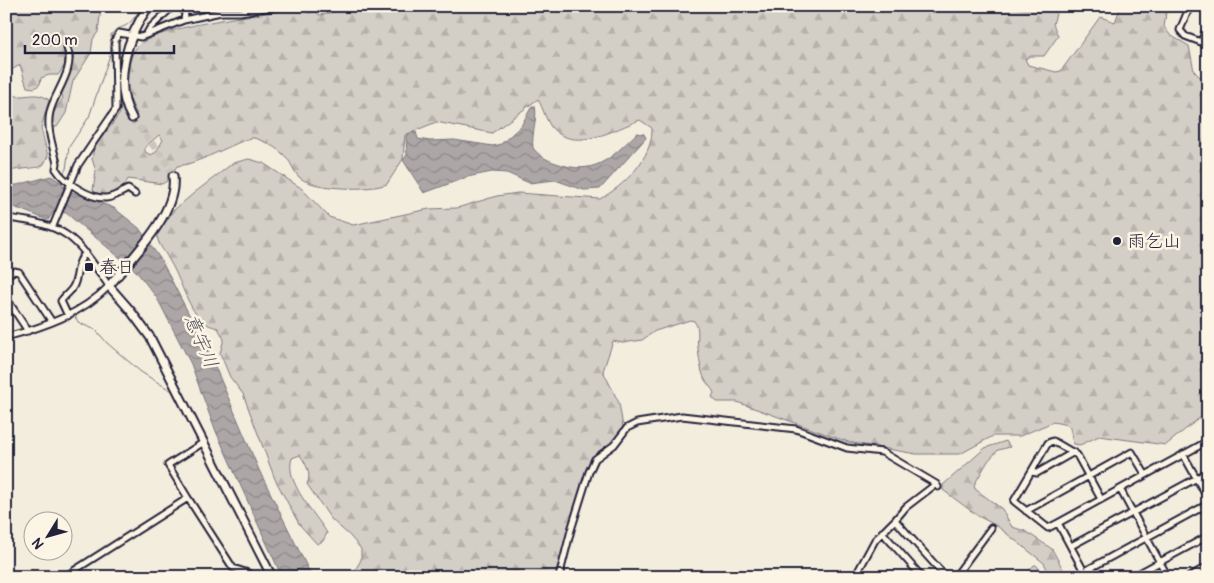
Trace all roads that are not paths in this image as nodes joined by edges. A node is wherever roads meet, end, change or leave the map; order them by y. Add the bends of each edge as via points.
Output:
1 (149, 6) edge
2 (173, 6) edge
3 (186, 6) edge
4 (280, 6) edge
5 (1190, 6) edge
6 (184, 20) junction
7 (1208, 25) edge
8 (133, 35) junction
9 (146, 36) junction
10 (1201, 42) junction
11 (1208, 45) edge
12 (67, 48) dead end
13 (132, 118) tunnel mouth
14 (173, 176) tunnel mouth
15 (71, 185) junction
16 (135, 194) dead end
17 (6, 218) edge
18 (54, 225) junction
19 (86, 253) junction
20 (6, 275) edge
21 (110, 284) junction
22 (6, 298) edge
23 (68, 316) junction
24 (52, 322) junction
25 (28, 331) junction
26 (6, 337) edge
27 (1208, 441) edge
28 (204, 442) junction
29 (1074, 452) junction
30 (1183, 454) junction
31 (1032, 472) junction
32 (1208, 472) edge
33 (1145, 474) junction
34 (1088, 475) junction
35 (1196, 478) junction
36 (1120, 489) junction
37 (188, 498) junction
38 (1101, 499) junction
39 (1208, 499) edge
40 (1208, 504) edge
41 (1026, 511) junction
42 (1133, 512) junction
43 (895, 520) junction
44 (1058, 523) junction
45 (991, 528) dead end
46 (882, 532) junction
47 (1208, 536) edge
48 (1146, 537) junction
49 (1071, 546) junction
50 (1160, 562) junction
51 (1208, 566) edge
52 (957, 574) junction
53 (1086, 574) edge
54 (964, 576) edge
55 (64, 577) edge
56 (250, 577) edge
57 (272, 577) edge
58 (559, 577) edge
59 (855, 577) edge
60 (922, 577) edge
61 (948, 577) edge
62 (1132, 577) edge
63 (1168, 577) edge
64 (1189, 577) edge

1 - 8 street
2 - 9 street
3 - 6 street
4 - 6 street via 221,12
5 - 10 street via 1180,30 1185,36
6 - 9 street
7 - 10 street
8 - 9 street
8 - 13 street via 122,83
8 - 15 street via 123,32 116,35 116,109 78,165
10 - 11 street
12 - 15 street via 66,73 50,112 49,124 56,169
14 - 21 street via 172,201
15 - 16 street via 99,197 112,197 128,189
15 - 18 street
17 - 18 street
18 - 19 street
19 - 21 street
19 - 23 street via 80,260 72,288 62,300
20 - 24 street via 14,271 20,273
21 - 23 street via 86,306
21 - 28 street via 150,337
22 - 25 street
23 - 24 street
24 - 25 street
25 - 26 street
27 - 30 street
28 - 37 street via 168,465
28 - 57 street
29 - 31 street
29 - 31 street via 1053,441 1048,443
29 - 34 street
30 - 33 street
30 - 35 street
31 - 41 street via 1014,501
32 - 35 street
33 - 34 street via 1132,452
33 - 36 street
34 - 38 street
34 - 41 street
35 - 39 street
35 - 42 street
36 - 38 street
36 - 42 street
37 - 55 street
37 - 56 street via 233,568 248,573
38 - 44 street
40 - 48 street
41 - 44 street via 1048,528
42 - 48 street
42 - 49 street
43 - 46 street
43 - 58 street via 906,507 937,486 882,452 848,448 796,429 682,416 627,428 614,445 595,459 573,522
43 - 61 street
44 - 49 street
45 - 52 street
46 - 59 street
46 - 60 street
47 - 50 street
48 - 50 street
48 - 53 street
49 - 53 street
50 - 62 street
50 - 63 street
51 - 64 street
52 - 54 street
52 - 61 street

